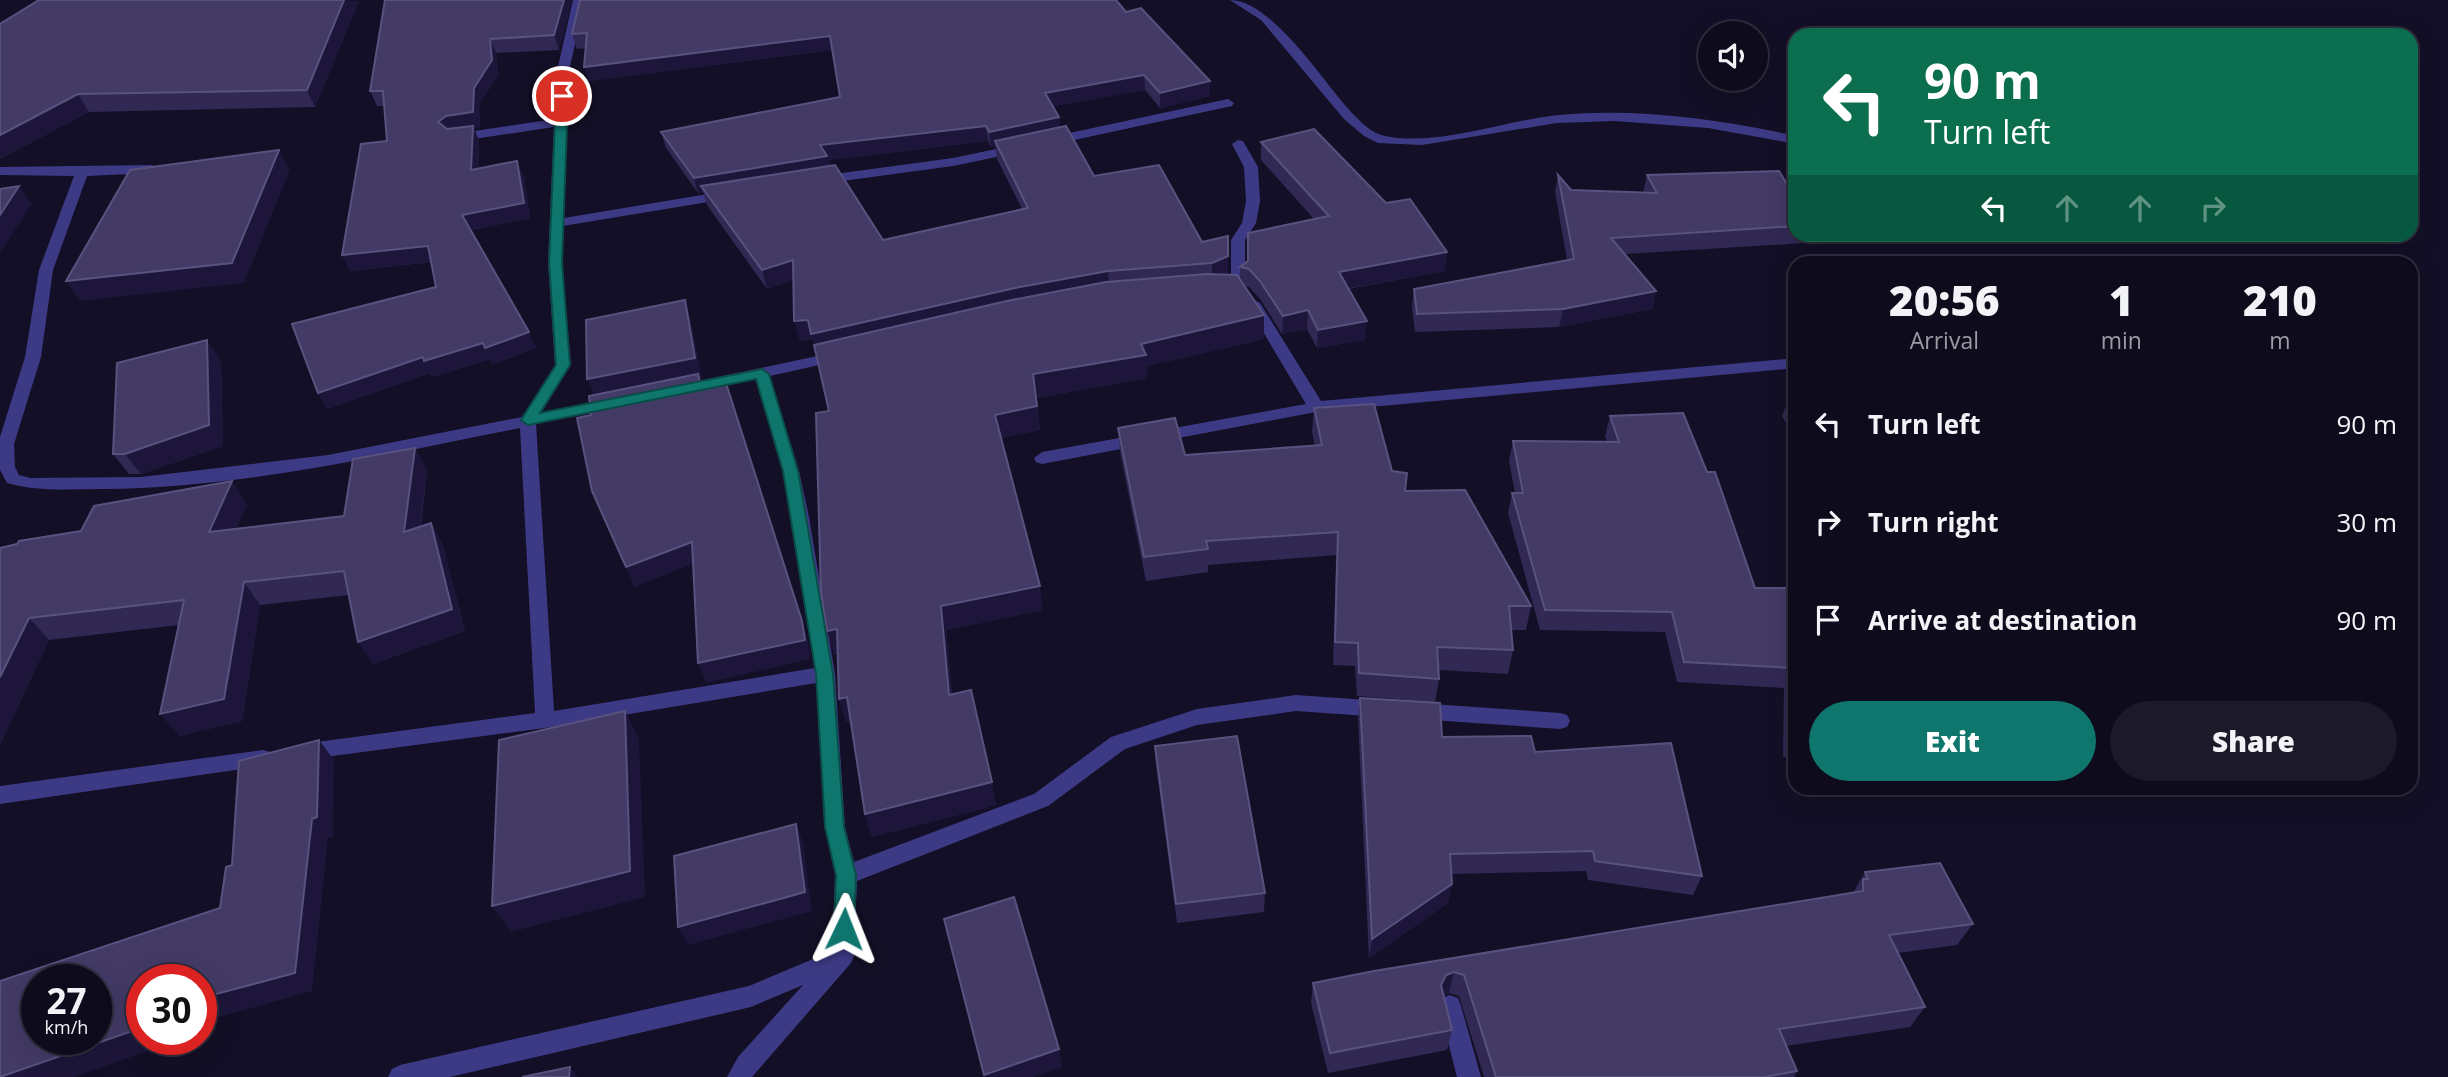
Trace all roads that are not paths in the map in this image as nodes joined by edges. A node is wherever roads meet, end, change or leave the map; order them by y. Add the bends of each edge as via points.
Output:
1 (579, 0) edge
2 (1236, 0) edge
3 (1228, 103) dead end
4 (561, 121) junction
5 (453, 138) edge
6 (1788, 138) edge
7 (1238, 144) dead end
8 (165, 168) edge
9 (0, 172) edge
10 (82, 172) junction
11 (805, 182) edge
12 (736, 194) edge
13 (557, 223) junction
14 (856, 352) edge
15 (1788, 364) edge
16 (762, 374) junction
17 (658, 394) edge
18 (632, 400) edge
19 (1316, 407) junction
20 (528, 420) junction
21 (1042, 457) dead end
22 (824, 674) junction
23 (545, 720) junction
24 (1560, 721) dead end
25 (0, 794) edge
26 (846, 875) junction
27 (843, 956) junction
28 (1450, 1006) dead end
29 (400, 1077) edge
30 (739, 1077) edge
31 (1469, 1077) edge

1 - 4 street via 563,71
2 - 6 street via 1265,18 1348,116 1381,140 1413,142 1558,119 1615,118 1757,130
3 - 11 street via 953,162
4 - 5 street
4 - 13 street
7 - 19 street via 1251,167 1253,201 1249,223 1238,240 1238,279 1209,289 1242,292 1253,304
8 - 10 street
9 - 10 street
10 - 20 street via 46,270 33,357 6,444 7,467 13,479 30,484 141,483 328,461
12 - 13 street
13 - 20 street via 555,263 563,365
14 - 16 street
15 - 19 street
16 - 17 street
16 - 22 street via 791,471
18 - 20 street
19 - 21 street
20 - 23 street
22 - 23 street
22 - 26 street via 835,827
23 - 25 street
24 - 26 street via 1296,703 1197,717 1118,743 1041,800
26 - 27 street
27 - 29 street via 751,996
27 - 30 street
28 - 31 street

